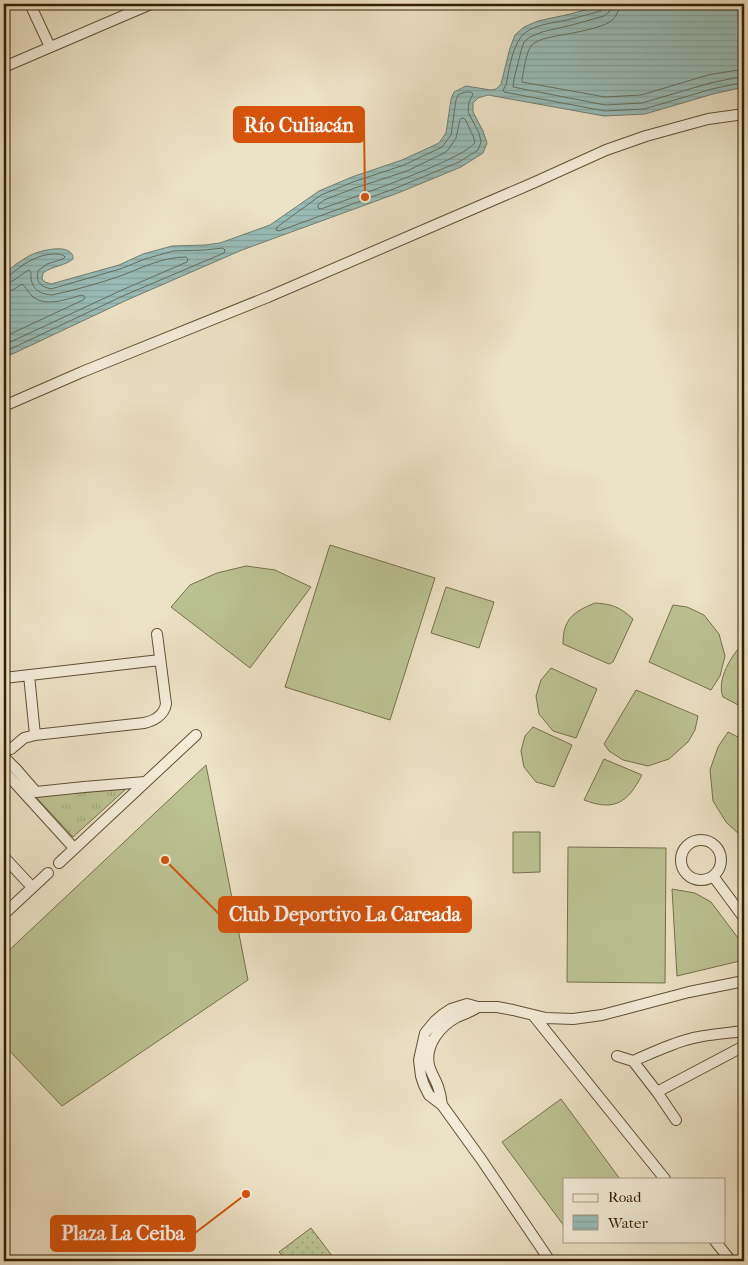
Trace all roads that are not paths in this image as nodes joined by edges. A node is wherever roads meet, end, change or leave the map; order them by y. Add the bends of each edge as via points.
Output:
1 (30, 4) edge
2 (151, 4) edge
3 (50, 47) junction
4 (4, 67) edge
5 (744, 114) edge
6 (4, 406) edge
7 (157, 634) dead end
8 (160, 660) junction
9 (29, 675) junction
10 (4, 678) edge
11 (35, 735) junction
12 (196, 735) dead end
13 (11, 749) dead end
14 (4, 757) edge
15 (4, 771) edge
16 (144, 782) junction
17 (33, 795) junction
18 (74, 848) junction
19 (4, 857) edge
20 (59, 863) dead end
21 (48, 873) dead end
22 (713, 876) junction
23 (32, 887) junction
24 (4, 914) edge
25 (744, 918) edge
26 (744, 981) edge
27 (533, 1015) junction
28 (744, 1031) edge
29 (744, 1046) edge
30 (617, 1056) dead end
31 (633, 1061) junction
32 (657, 1092) junction
33 (676, 1120) dead end
34 (664, 1178) edge
35 (716, 1242) edge
36 (550, 1261) edge
37 (731, 1261) edge

1 - 3 street
2 - 3 street
3 - 4 street
5 - 6 street via 708,119 606,150 268,297
7 - 8 street
8 - 9 street
8 - 11 street via 166,704 160,716 144,723
9 - 10 street
9 - 11 street
11 - 13 street via 24,738
12 - 16 street
14 - 17 street
15 - 17 street
16 - 17 street via 84,786
16 - 18 street
17 - 18 street
18 - 20 street
19 - 23 street
21 - 23 street
22 - 22 street via 721,862 718,849 706,840 686,846 681,858 685,871 696,879
22 - 25 street
23 - 24 street
26 - 27 street via 586,1018
27 - 34 street
27 - 36 street via 497,1007 478,1007 439,1031 431,1044 428,1063 440,1090 442,1106
28 - 31 street via 685,1040
29 - 32 street
30 - 31 street
31 - 32 street
32 - 33 street
35 - 37 street

